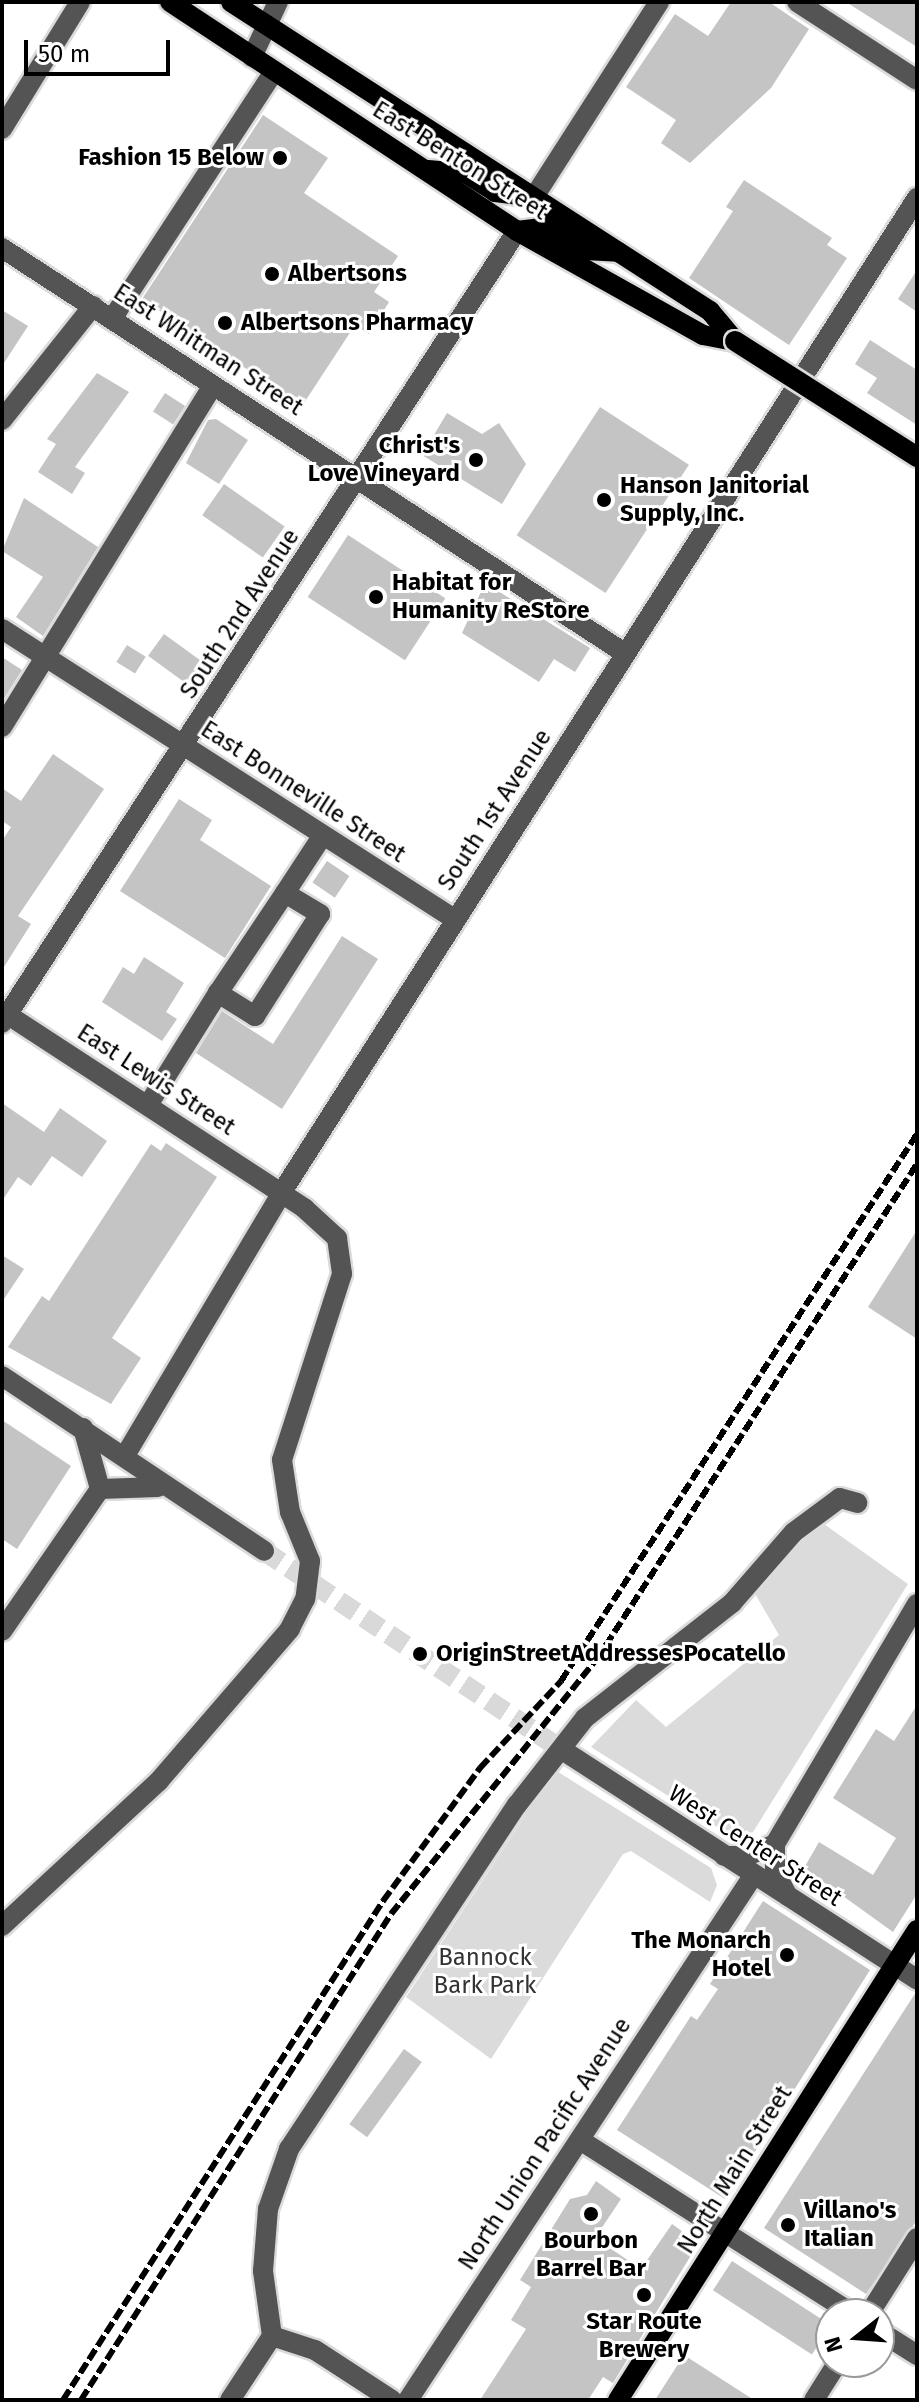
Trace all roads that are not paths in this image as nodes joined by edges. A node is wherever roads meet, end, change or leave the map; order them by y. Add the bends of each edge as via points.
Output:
1 (80, 2) edge
2 (170, 2) edge
3 (231, 2) edge
4 (278, 2) edge
5 (659, 2) edge
6 (797, 2) edge
7 (266, 25) junction
8 (252, 57) junction
9 (273, 73) junction
10 (917, 80) edge
11 (2, 129) edge
12 (423, 170) junction
13 (534, 197) junction
14 (917, 198) edge
15 (517, 231) junction
16 (619, 252) junction
17 (6, 258) edge
18 (93, 306) junction
19 (112, 319) junction
20 (735, 341) junction
21 (213, 386) junction
22 (2, 420) edge
23 (917, 457) edge
24 (357, 480) junction
25 (2, 629) edge
26 (626, 654) junction
27 (47, 657) junction
28 (2, 727) edge
29 (185, 747) junction
30 (323, 835) junction
31 (285, 893) junction
32 (456, 920) junction
33 (218, 993) junction
34 (4, 1016) edge
35 (148, 1105) junction
36 (282, 1192) junction
37 (2, 1376) edge
38 (83, 1428) junction
39 (126, 1454) junction
40 (158, 1487) junction
41 (100, 1489) junction
42 (857, 1503) dead end
43 (264, 1551) tunnel mouth
44 (917, 1604) edge
45 (2, 1631) edge
46 (567, 1753) tunnel mouth
47 (775, 1844) junction
48 (721, 1855) junction
49 (753, 1876) junction
50 (792, 1901) junction
51 (2, 1926) edge
52 (917, 1930) edge
53 (893, 1966) junction
54 (917, 1979) edge
55 (580, 2140) junction
56 (727, 2234) junction
57 (917, 2238) edge
58 (828, 2298) edge
59 (879, 2298) edge
60 (272, 2336) junction
61 (895, 2341) edge
62 (917, 2355) edge
63 (828, 2378) edge
64 (230, 2400) edge
65 (392, 2400) edge
66 (408, 2400) edge
67 (618, 2400) edge
68 (814, 2400) edge

1 - 11 street
2 - 8 main road, East Benton Street
3 - 7 main road, East Benton Street
4 - 7 street
5 - 13 street
6 - 10 street
7 - 8 street
7 - 13 main road, East Benton Street
8 - 9 main road, East Benton Street
9 - 12 main road, East Benton Street
9 - 19 street
12 - 13 main road via 465,173 495,192
12 - 15 main road, East Benton Street
13 - 16 main road, East Benton Street
14 - 26 street, South 1st Avenue
15 - 16 main road via 548,227 584,250
15 - 20 main road, East Benton Street via 703,335
15 - 24 street, South 2nd Avenue
16 - 20 main road, East Benton Street via 710,311
17 - 18 street, East Whitman Street
18 - 19 street, East Whitman Street
18 - 22 street
19 - 21 street, East Whitman Street
20 - 23 main road, East Benton Street, bridge
21 - 24 street, East Whitman Street
21 - 27 street
24 - 26 street, East Whitman Street
24 - 29 street, South 2nd Avenue
25 - 27 street, East Bonneville Street
26 - 32 street, South 1st Avenue
27 - 28 street
27 - 29 street, East Bonneville Street
29 - 30 street, East Bonneville Street
29 - 34 street, South 2nd Avenue
30 - 31 street
30 - 32 street, East Bonneville Street
31 - 33 street
31 - 33 street via 320,914 255,1016
32 - 36 street, South 1st Avenue
33 - 35 street
34 - 35 street, East Lewis Street
35 - 36 street, East Lewis Street
36 - 39 street, South 1st Avenue
36 - 51 street, East Lewis Street via 337,1238 342,1274 282,1460 286,1500 310,1561 305,1599 257,1671 159,1781
37 - 38 street
38 - 39 street
38 - 41 street
39 - 40 street
40 - 41 street
40 - 43 street
41 - 45 street
42 - 60 street via 840,1498 794,1532 732,1603 585,1718 525,1794 289,2149 268,2209 263,2271
44 - 47 street
46 - 48 street, West Center Street
47 - 48 street via 747,1856
47 - 50 street via 775,1872
48 - 49 street, West Center Street
49 - 50 street, West Center Street
49 - 55 street, North Union Pacific Avenue
50 - 53 street, West Center Street
52 - 53 main road, North Main Street
53 - 54 street, West Center Street
53 - 56 main road, North Main Street
55 - 56 street
55 - 66 street, North Union Pacific Avenue
56 - 58 street
56 - 67 main road, North Main Street
57 - 59 street
60 - 64 street
60 - 65 street via 315,2350
61 - 62 street
63 - 68 street

